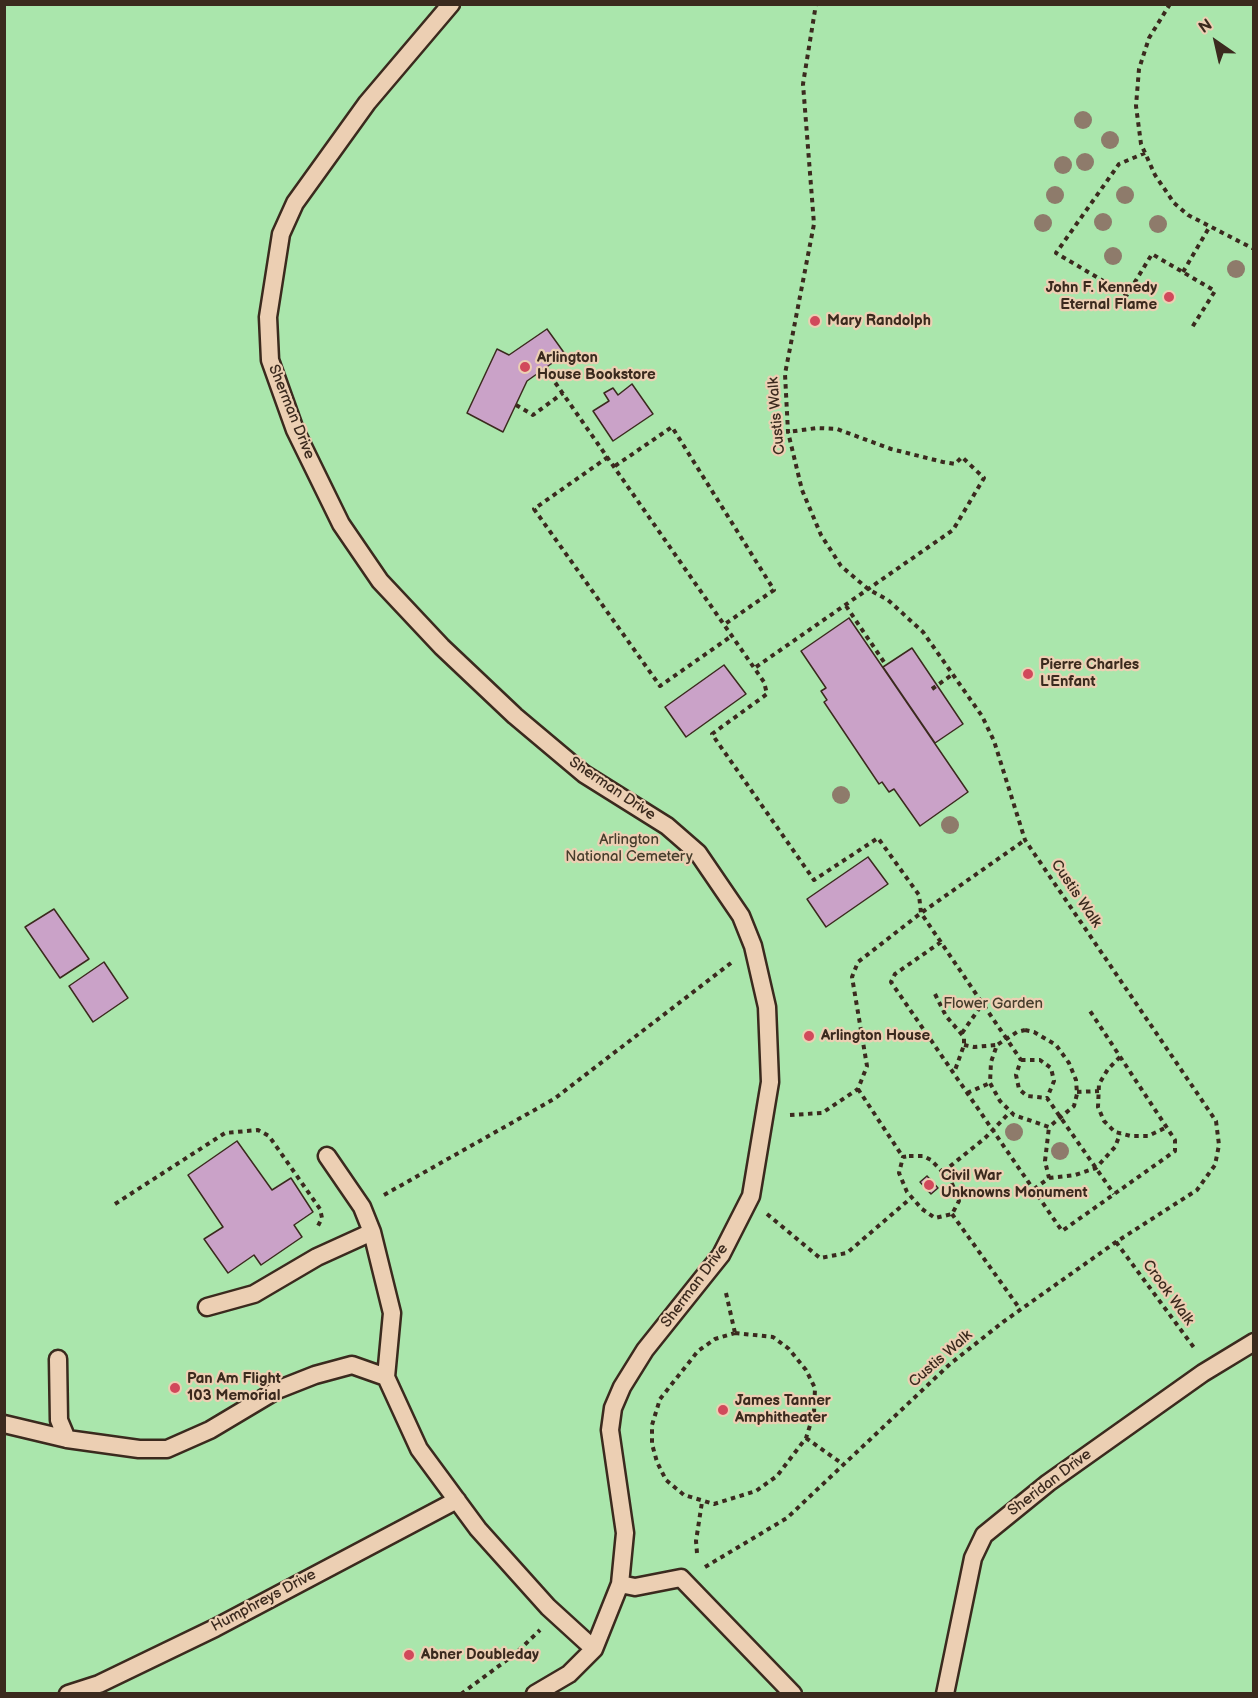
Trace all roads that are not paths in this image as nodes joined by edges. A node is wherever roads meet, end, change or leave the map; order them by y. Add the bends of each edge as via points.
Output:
1 (451, 4) edge
2 (327, 1156) dead end
3 (372, 1232) junction
4 (207, 1307) dead end
5 (1254, 1342) edge
6 (58, 1359) dead end
7 (386, 1377) junction
8 (4, 1424) edge
9 (67, 1439) junction
10 (457, 1500) junction
11 (620, 1584) junction
12 (594, 1649) junction
13 (68, 1694) edge
14 (535, 1694) edge
15 (793, 1694) edge
16 (945, 1694) edge

1 - 11 lane, Sherman Drive via 367,103 295,203 281,234 268,317 270,360 295,430 341,524 380,581 515,716 584,774 667,826 698,853 741,916 753,946 767,1006 771,1082 751,1196 721,1255 645,1350 614,1408 610,1430 625,1533
2 - 3 lane via 362,1207
3 - 4 lane via 317,1257 254,1294
3 - 7 lane via 392,1313
5 - 16 lane, Sheridan Drive via 1058,1476 984,1535 970,1568
6 - 9 lane via 59,1420
7 - 9 lane via 352,1365 315,1375 277,1390 210,1430 167,1449
7 - 10 lane via 419,1449
8 - 9 lane
10 - 12 lane via 478,1529 556,1614
10 - 13 lane, Humphreys Drive via 215,1628 99,1684
11 - 12 lane, Sherman Drive
11 - 15 lane via 635,1587 681,1578
12 - 14 lane, Sherman Drive via 569,1674

